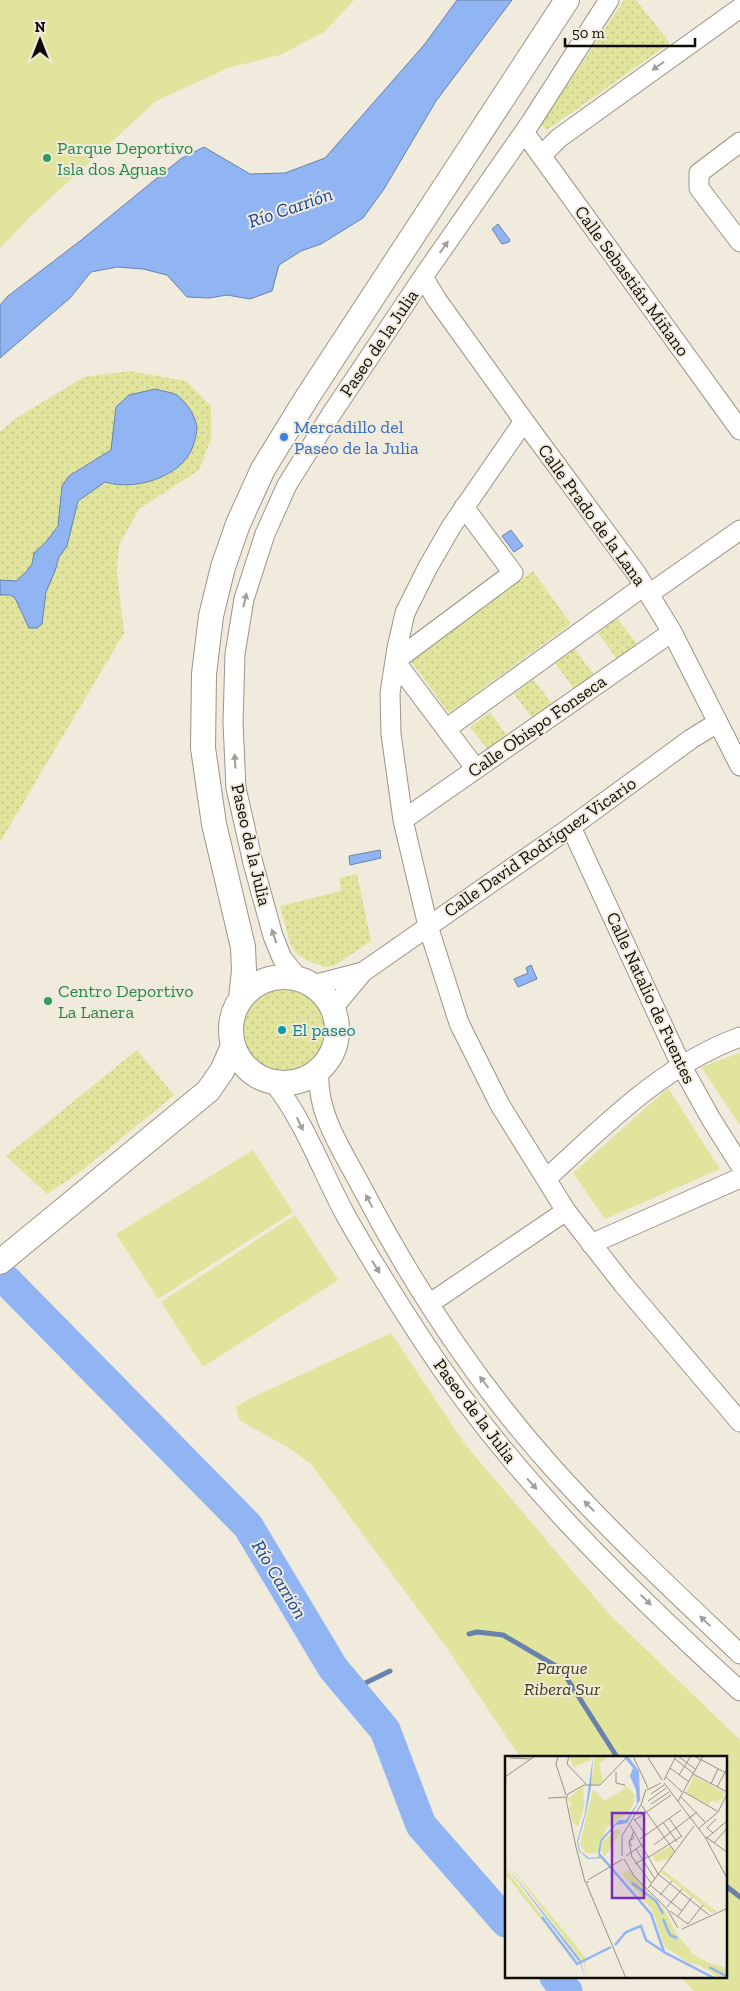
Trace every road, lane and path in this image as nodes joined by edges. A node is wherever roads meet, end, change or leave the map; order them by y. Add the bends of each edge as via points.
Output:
1 (567, 0) edge
2 (609, 0) edge
3 (740, 8) edge
4 (524, 132) junction
5 (740, 142) edge
6 (542, 155) junction
7 (740, 242) edge
8 (423, 277) junction
9 (524, 421) junction
10 (740, 430) edge
11 (464, 507) junction
12 (740, 530) edge
13 (647, 590) junction
14 (672, 632) junction
15 (395, 661) junction
16 (717, 723) junction
17 (446, 729) junction
18 (740, 766) edge
19 (476, 769) junction
20 (404, 820) junction
21 (571, 827) junction
22 (428, 926) junction
23 (243, 947) junction
24 (363, 972) junction
25 (269, 979) junction
26 (306, 982) junction
27 (241, 998) junction
28 (333, 1008) junction
29 (740, 1037) edge
30 (233, 1046) junction
31 (681, 1065) junction
32 (319, 1071) junction
33 (252, 1073) junction
34 (274, 1083) junction
35 (208, 1091) junction
36 (740, 1165) edge
37 (740, 1178) edge
38 (546, 1179) junction
39 (566, 1210) junction
40 (591, 1244) junction
41 (0, 1262) edge
42 (429, 1304) junction
43 (740, 1422) edge
44 (740, 1654) edge
45 (740, 1691) edge

1 - 23 street, Paseo de la Julia via 263,469 223,567 211,616 204,674 203,748 214,824
2 - 4 street, Paseo de la Julia
3 -> 6 street via 559,138
4 - 6 street, Calle Sebastián Miñano
8 -> 4 street, Paseo de la Julia
5 - 7 street via 699,173 699,188
6 - 10 street, Calle Sebastián Miñano
8 - 9 street, Calle Prado de la Lana
26 -> 8 street, Paseo de la Julia via 282,958 273,936 236,788 232,722 235,654 244,599 265,534 287,485
9 - 11 street
9 - 13 street, Calle Prado de la Lana
11 - 15 street via 405,613
11 - 15 street via 513,573
12 - 13 street
13 - 14 street, Calle Prado de la Lana
13 - 17 street
14 - 16 street, Calle Prado de la Lana
14 - 19 street, Calle Obispo Fonseca
15 - 17 street
15 - 20 street via 390,693 391,734
16 - 18 street, Calle Prado de la Lana
16 - 21 street, Calle David Rodríguez Vicario
17 - 19 street
19 - 20 street, Calle Obispo Fonseca
20 - 22 street
21 - 22 street, Calle David Rodríguez Vicario
21 - 31 street, Calle Natalio de Fuentes
22 - 24 street, Calle David Rodríguez Vicario
22 - 38 street via 459,1023 500,1105
23 - 25 street, Paseo de la Julia via 255,967
23 - 27 street, Paseo de la Julia
24 - 26 street, Calle David Rodríguez Vicario
24 - 28 street, Calle David Rodríguez Vicario
25 - 26 street via 282,976
25 - 27 street via 256,983
26 - 28 street
27 - 30 street via 232,1015
28 - 32 street via 338,1029 336,1042 328,1062
29 - 31 street
30 - 33 street via 239,1061
30 - 35 street via 222,1071
31 - 36 street, Calle Natalio de Fuentes
31 - 38 street via 618,1114
32 - 34 street via 298,1082
42 -> 32 street, Paseo de la Julia via 378,1218 329,1125 320,1100
33 - 34 street
33 - 35 street
34 -> 45 street, Paseo de la Julia via 293,1108 346,1216 374,1264 422,1340 493,1438 570,1526
35 - 41 street
37 - 40 street
38 - 39 street
39 - 40 street
39 - 42 street
40 - 43 street
44 -> 42 street, Paseo de la Julia via 553,1468 476,1372

